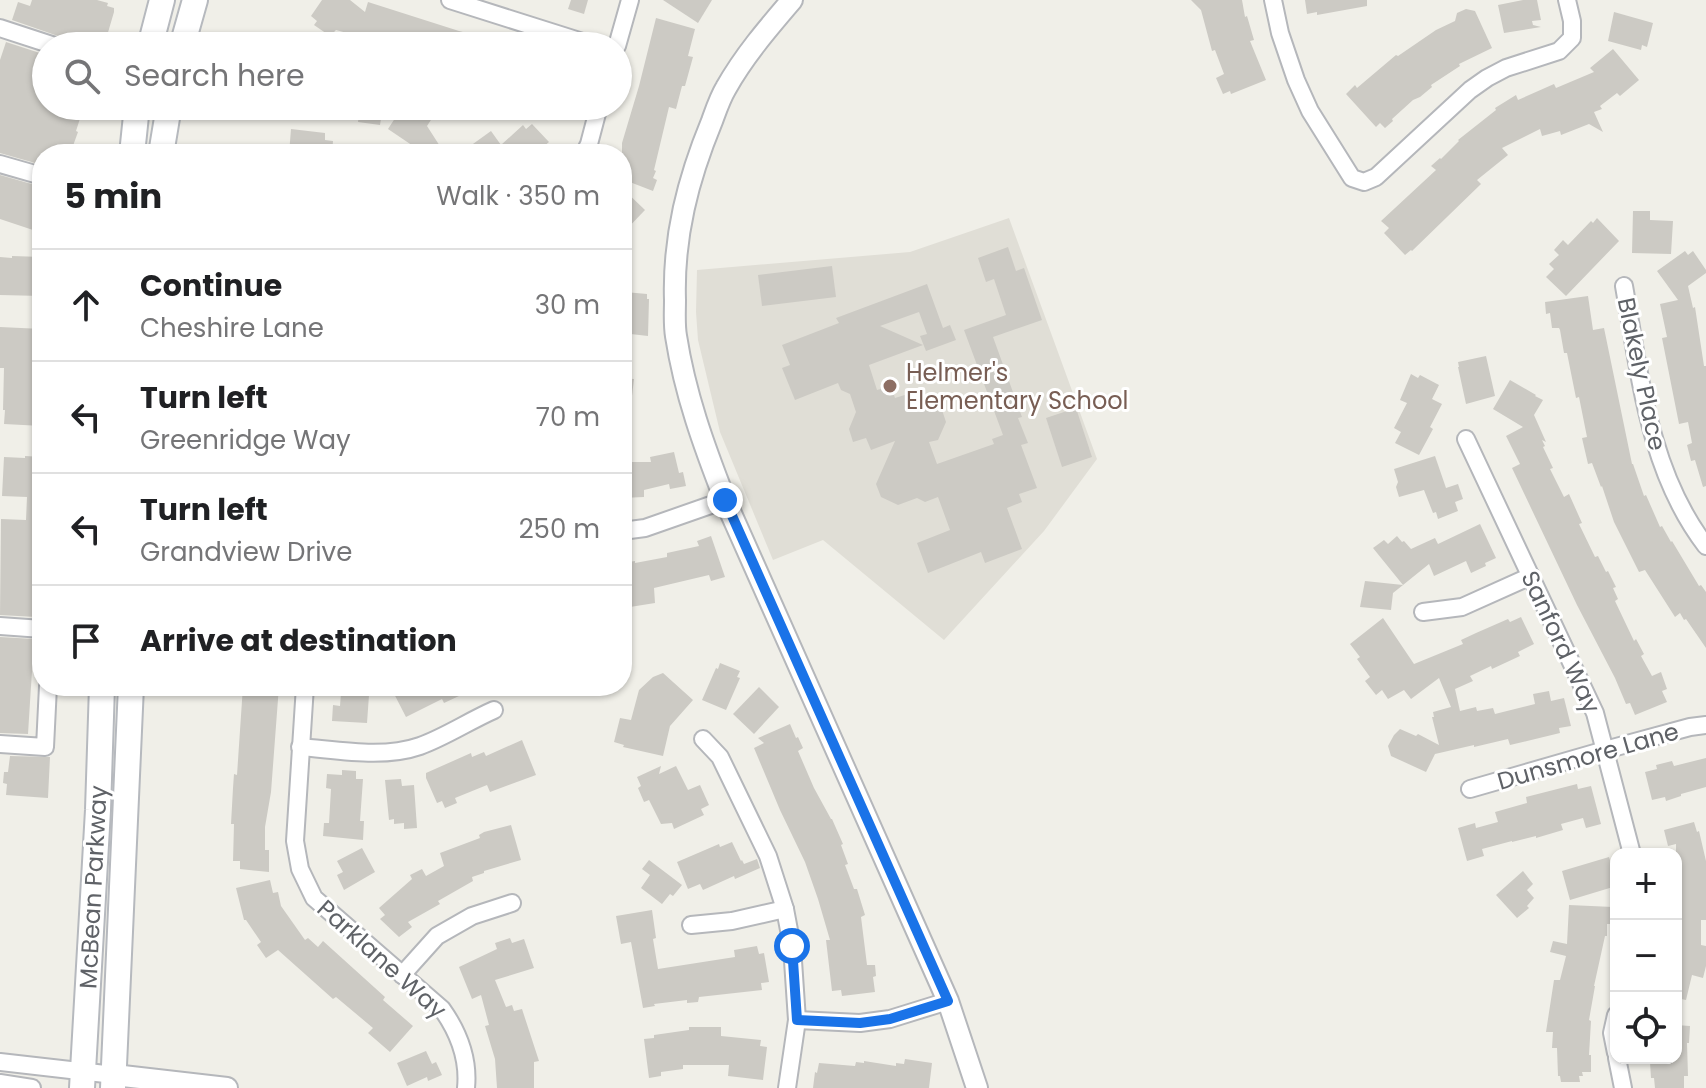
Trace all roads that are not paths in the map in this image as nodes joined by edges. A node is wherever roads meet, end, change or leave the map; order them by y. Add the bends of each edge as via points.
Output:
1 (162, 0) edge
2 (195, 0) edge
3 (450, 0) edge
4 (630, 0) edge
5 (792, 0) edge
6 (1273, 0) edge
7 (1567, 0) edge
8 (0, 28) edge
9 (154, 32) edge
10 (186, 32) edge
11 (551, 32) edge
12 (621, 32) edge
13 (32, 38) edge
14 (136, 120) edge
15 (167, 120) edge
16 (595, 120) edge
17 (133, 144) edge
18 (163, 144) edge
19 (589, 144) edge
20 (0, 164) edge
21 (32, 173) edge
22 (1624, 286) dead end
23 (1466, 439) dead end
24 (725, 500) junction
25 (632, 530) edge
26 (1706, 546) edge
27 (1531, 576) junction
28 (1423, 612) dead end
29 (0, 626) edge
30 (32, 628) edge
31 (48, 696) edge
32 (102, 696) edge
33 (131, 696) edge
34 (304, 696) edge
35 (494, 710) dead end
36 (1706, 725) edge
37 (703, 739) dead end
38 (0, 744) edge
39 (300, 747) junction
40 (1605, 750) junction
41 (1470, 789) dead end
42 (1630, 848) edge
43 (512, 903) dead end
44 (785, 909) junction
45 (691, 925) dead end
46 (402, 975) junction
47 (948, 1001) junction
48 (797, 1020) junction
49 (0, 1062) edge
50 (1618, 1064) edge
51 (83, 1080) edge
52 (113, 1082) edge
53 (0, 1083) edge
54 (32, 1088) edge
55 (227, 1088) edge
56 (466, 1088) edge
57 (787, 1088) edge
58 (977, 1088) edge
59 (1623, 1088) edge

1 - 9 main road
2 - 10 main road
3 - 11 street
4 - 12 street
5 - 24 street via 755,43 725,90 701,148 678,235 675,333 687,393
6 - 7 street via 1310,111 1352,178 1364,182 1487,78 1559,51 1572,38
8 - 13 street
14 - 17 main road
15 - 18 main road
16 - 19 street
20 - 21 street
22 - 26 street, Blakely Place via 1660,460
23 - 27 street, Sanford Way
24 - 25 street
24 - 47 street
27 - 28 street via 1462,607
27 - 40 street, Sanford Way via 1595,713
29 - 30 street
31 - 38 street via 45,747
32 - 51 main road, McBean Parkway
33 - 52 main road, McBean Parkway
34 - 39 street, Parklane Way
35 - 39 street via 419,746 394,751
36 - 40 street, Dunsmore Lane
37 - 44 street via 720,757 768,856
39 - 46 street, Parklane Way via 295,841 300,869 314,898
40 - 41 street, Dunsmore Lane
40 - 42 street, Sanford Way
43 - 46 street via 472,916 437,936
44 - 45 street
44 - 48 street
46 - 56 street, Parklane Way via 454,1025 464,1052
47 - 48 street via 860,1023
47 - 58 street
48 - 57 street
49 - 51 street
50 - 59 street
51 - 52 street
52 - 55 street
53 - 54 street

